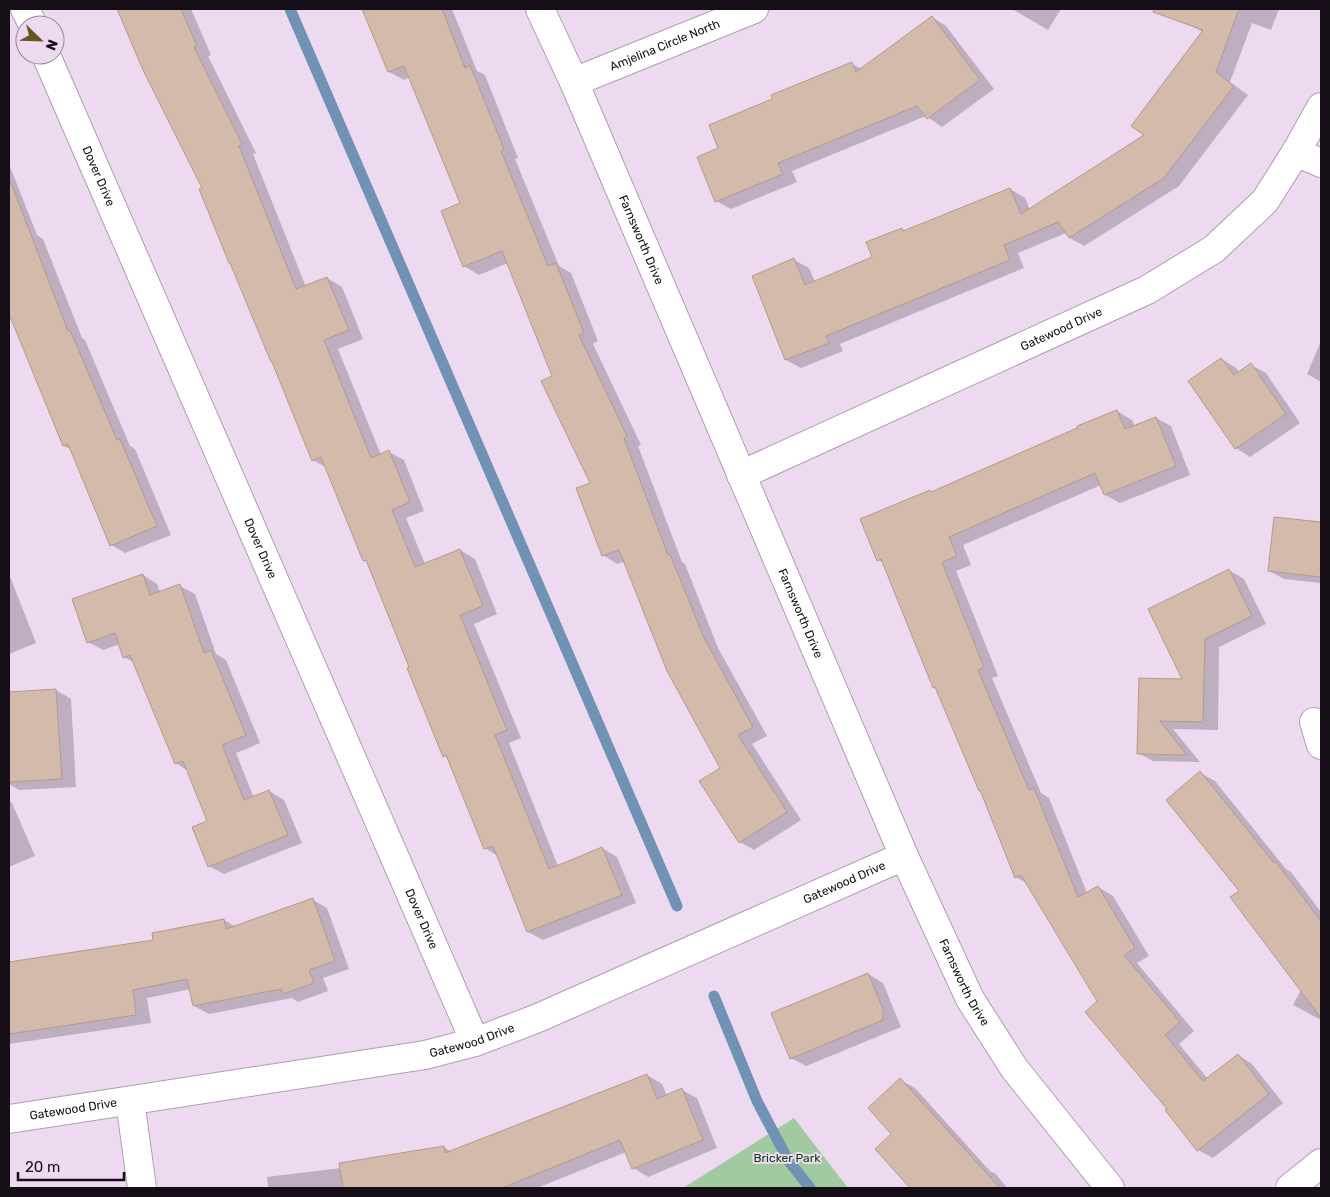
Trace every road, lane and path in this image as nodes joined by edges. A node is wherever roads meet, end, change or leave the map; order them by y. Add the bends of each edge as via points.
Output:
1 (540, 9) edge
2 (754, 9) edge
3 (50, 65) edge
4 (574, 82) junction
5 (1321, 107) edge
6 (1296, 152) junction
7 (1321, 163) edge
8 (741, 474) junction
9 (904, 856) junction
10 (475, 1042) junction
11 (130, 1101) junction
12 (9, 1120) edge
13 (1321, 1163) edge
14 (142, 1188) edge
15 (1110, 1188) edge
16 (1290, 1188) edge

1 - 4 street, Farnsworth Drive
2 - 4 street, Amjelina Circle North
3 - 10 street, Dover Drive
4 - 8 street, Farnsworth Drive
5 - 6 street, Gatewood Drive
6 - 7 street
6 - 8 street, Gatewood Drive via 1265,201 1214,249 1147,290
8 - 9 street, Farnsworth Drive
9 - 10 street, Gatewood Drive via 538,1018
9 - 15 street, Farnsworth Drive via 970,999 1014,1068
10 - 11 street, Gatewood Drive via 425,1055
11 - 12 street, Gatewood Drive
11 - 14 street
13 - 16 street

